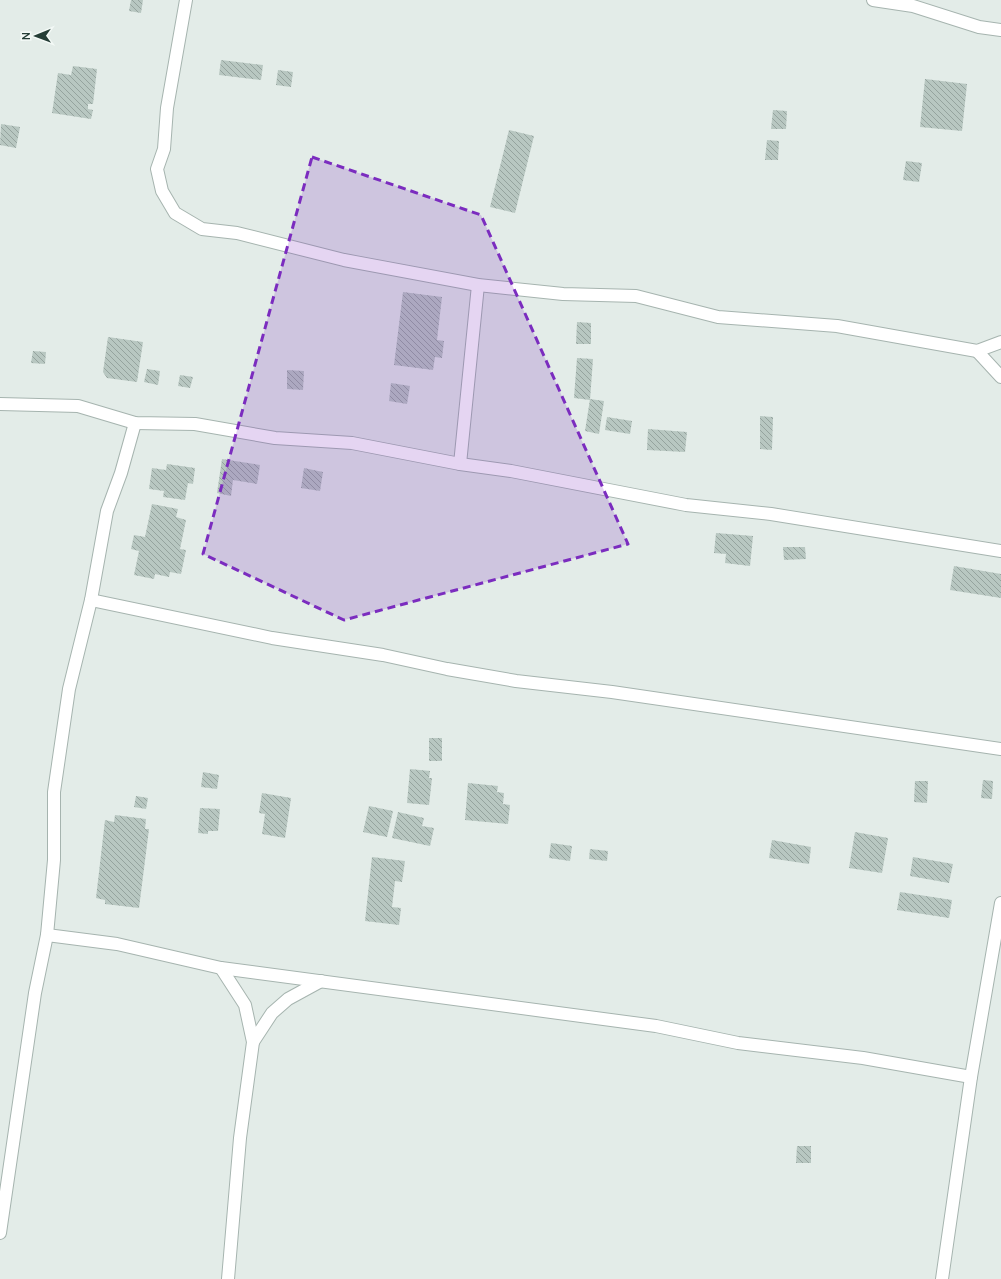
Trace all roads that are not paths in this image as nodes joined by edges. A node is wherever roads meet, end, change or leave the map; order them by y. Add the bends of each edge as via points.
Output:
1 (186, 0) edge
2 (873, 0) edge
3 (1001, 30) edge
4 (478, 285) junction
5 (1001, 342) edge
6 (977, 351) junction
7 (1001, 377) edge
8 (0, 404) edge
9 (135, 423) junction
10 (460, 464) junction
11 (1001, 550) edge
12 (91, 600) junction
13 (1001, 749) edge
14 (1001, 903) edge
15 (47, 936) junction
16 (221, 968) junction
17 (321, 981) junction
18 (253, 1042) junction
19 (971, 1077) junction
20 (0, 1233) edge
21 (228, 1279) edge
22 (942, 1279) edge

1 - 4 street via 167,108 164,148 156,169 162,191 175,213 202,229 237,233 344,260
2 - 3 street via 913,6 979,27
4 - 6 street via 563,294 636,296 718,317 837,326
4 - 10 street
5 - 6 street
6 - 7 street
8 - 9 street via 78,406
9 - 10 street via 195,424 276,438 352,443
9 - 12 street via 107,511
10 - 11 street via 512,471 686,505 771,514
12 - 13 street via 272,638 383,655 516,681 612,692
12 - 15 street via 69,690 54,792 54,860
14 - 19 street
15 - 16 street via 117,944
15 - 20 street via 35,993
16 - 17 street
16 - 18 street via 245,1005
17 - 18 street via 288,999 272,1013
17 - 19 street via 656,1026 738,1043 863,1058
18 - 21 street via 240,1138
19 - 22 street

